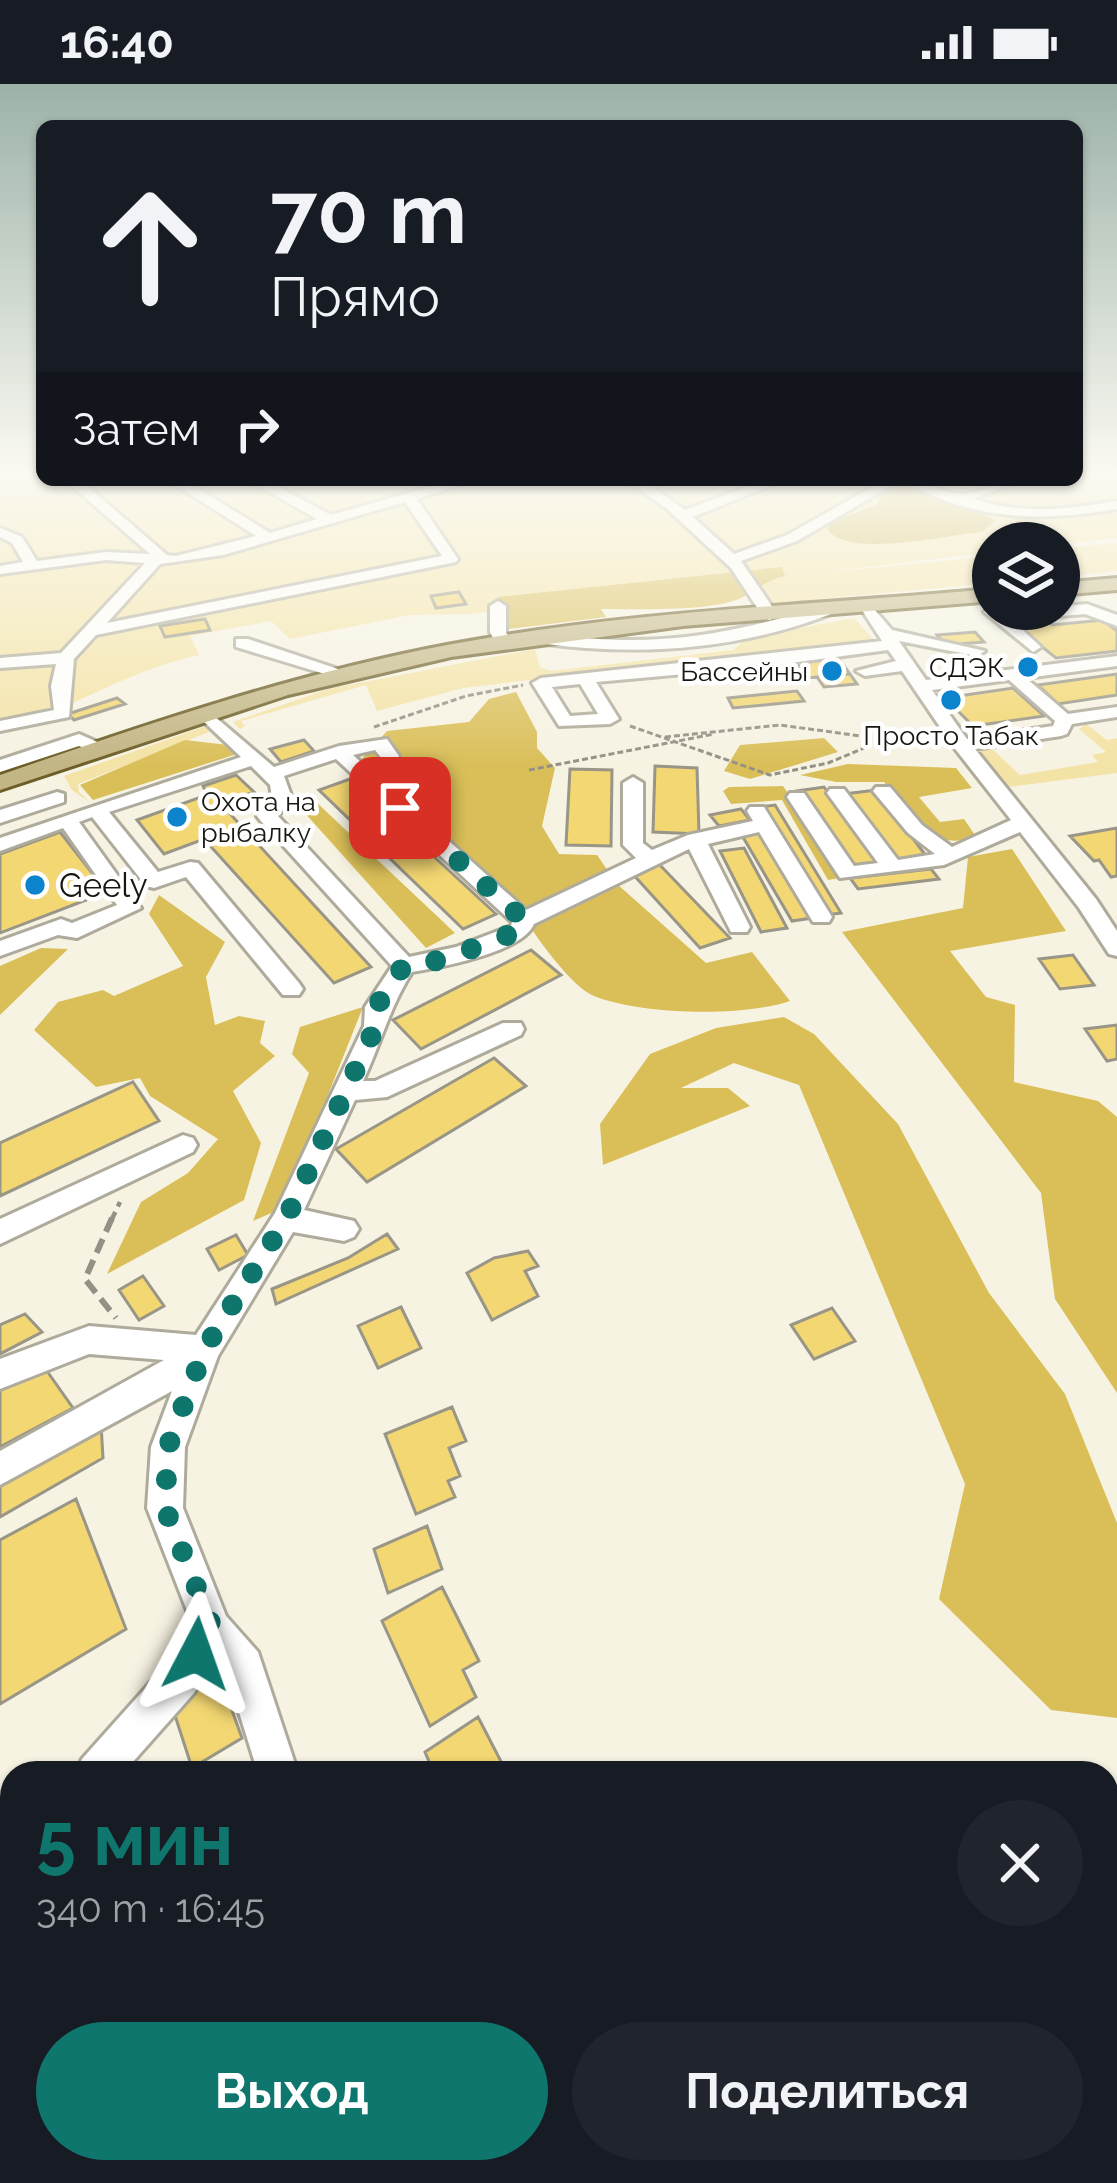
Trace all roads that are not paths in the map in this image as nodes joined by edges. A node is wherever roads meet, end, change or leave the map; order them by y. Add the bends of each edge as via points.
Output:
1 (149, 570) edge
2 (397, 570) edge
3 (739, 570) edge
4 (1117, 584) edge
5 (1080, 587) edge
6 (1080, 594) edge
7 (972, 604) edge
8 (498, 606) dead end
9 (868, 607) junction
10 (1080, 609) edge
11 (826, 610) junction
12 (1117, 612) edge
13 (770, 615) junction
14 (1117, 621) edge
15 (1016, 630) edge
16 (90, 632) junction
17 (595, 639) junction
18 (889, 639) junction
19 (242, 643) dead end
20 (504, 644) junction
21 (1033, 647) dead end
22 (977, 651) dead end
23 (65, 658) junction
24 (1117, 662) edge
25 (0, 663) edge
26 (907, 665) junction
27 (865, 671) dead end
28 (344, 674) junction
29 (1012, 675) junction
30 (585, 678) junction
31 (922, 686) junction
32 (1117, 712) edge
33 (206, 714) junction
34 (58, 716) junction
35 (1064, 720) junction
36 (0, 726) edge
37 (886, 740) road end
38 (957, 740) junction
39 (100, 743) junction
40 (385, 750) road end
41 (339, 752) junction
42 (0, 766) edge
43 (263, 766) junction
44 (633, 782) dead end
45 (0, 783) edge
46 (884, 791) dead end
47 (837, 793) dead end
48 (796, 796) dead end
49 (96, 808) junction
50 (62, 809) junction
51 (0, 817) edge
52 (1022, 823) junction
53 (695, 839) junction
54 (0, 845) edge
55 (951, 856) junction
56 (648, 857) junction
57 (893, 868) junction
58 (1117, 898) edge
59 (1088, 904) junction
60 (821, 917) dead end
61 (524, 920) junction
62 (739, 927) dead end
63 (0, 949) edge
64 (1117, 950) edge
65 (404, 965) junction
66 (291, 988) dead end
67 (512, 1029) dead end
68 (345, 1091) junction
69 (183, 1145) dead end
70 (286, 1219) junction
71 (344, 1228) dead end
72 (0, 1232) edge
73 (128, 1346) junction
74 (204, 1350) junction
75 (0, 1376) edge
76 (115, 1407) junction
77 (0, 1469) edge
78 (213, 1629) junction
79 (107, 1761) edge
80 (274, 1761) edge

1 - 16 street
2 - 16 street
3 - 13 street
4 - 5 main road
6 - 12 street
7 - 9 main road
8 - 20 street
9 - 11 main road
9 - 18 street
10 - 14 street
11 - 13 main road
11 - 17 street via 722,647 641,654
13 - 17 main road
15 - 21 street
16 - 23 street
17 - 20 main road
18 - 22 street
18 - 26 street
18 - 30 street via 687,671
19 - 28 street
20 - 28 main road
23 - 25 street
23 - 34 street
24 - 29 street
26 - 27 street
26 - 31 street
28 - 33 main road
29 - 31 street
29 - 35 street
30 - 30 street via 610,719 566,722 541,683
31 - 38 street
32 - 35 street
33 - 39 main road
33 - 43 street
34 - 36 street
34 - 39 street
35 - 38 street via 1061,730
37 - 38 street
38 - 52 street
39 - 42 street
39 - 45 main road
40 - 41 street
41 - 43 street
41 - 61 street
43 - 49 street
43 - 65 street via 284,790 267,816
44 - 56 street via 632,845
46 - 55 street
47 - 57 street
48 - 57 street via 848,873
49 - 50 street
49 - 66 street via 154,881 190,868
50 - 51 street
50 - 54 street
50 - 63 street via 130,908
52 - 55 street
52 - 59 street
53 - 56 street
53 - 60 street via 761,818
53 - 62 street
55 - 57 street
56 - 61 street
58 - 59 street
59 - 64 street
61 - 65 street via 503,940
65 - 68 street via 376,1007 376,1026
67 - 68 street via 378,1090
68 - 70 street
69 - 72 street
70 - 71 street
70 - 74 street
73 - 74 street
73 - 75 street via 89,1340
73 - 76 street via 131,1364
74 - 76 street
74 - 78 street via 168,1447 165,1508
76 - 77 street
78 - 79 street
78 - 80 street via 244,1666

